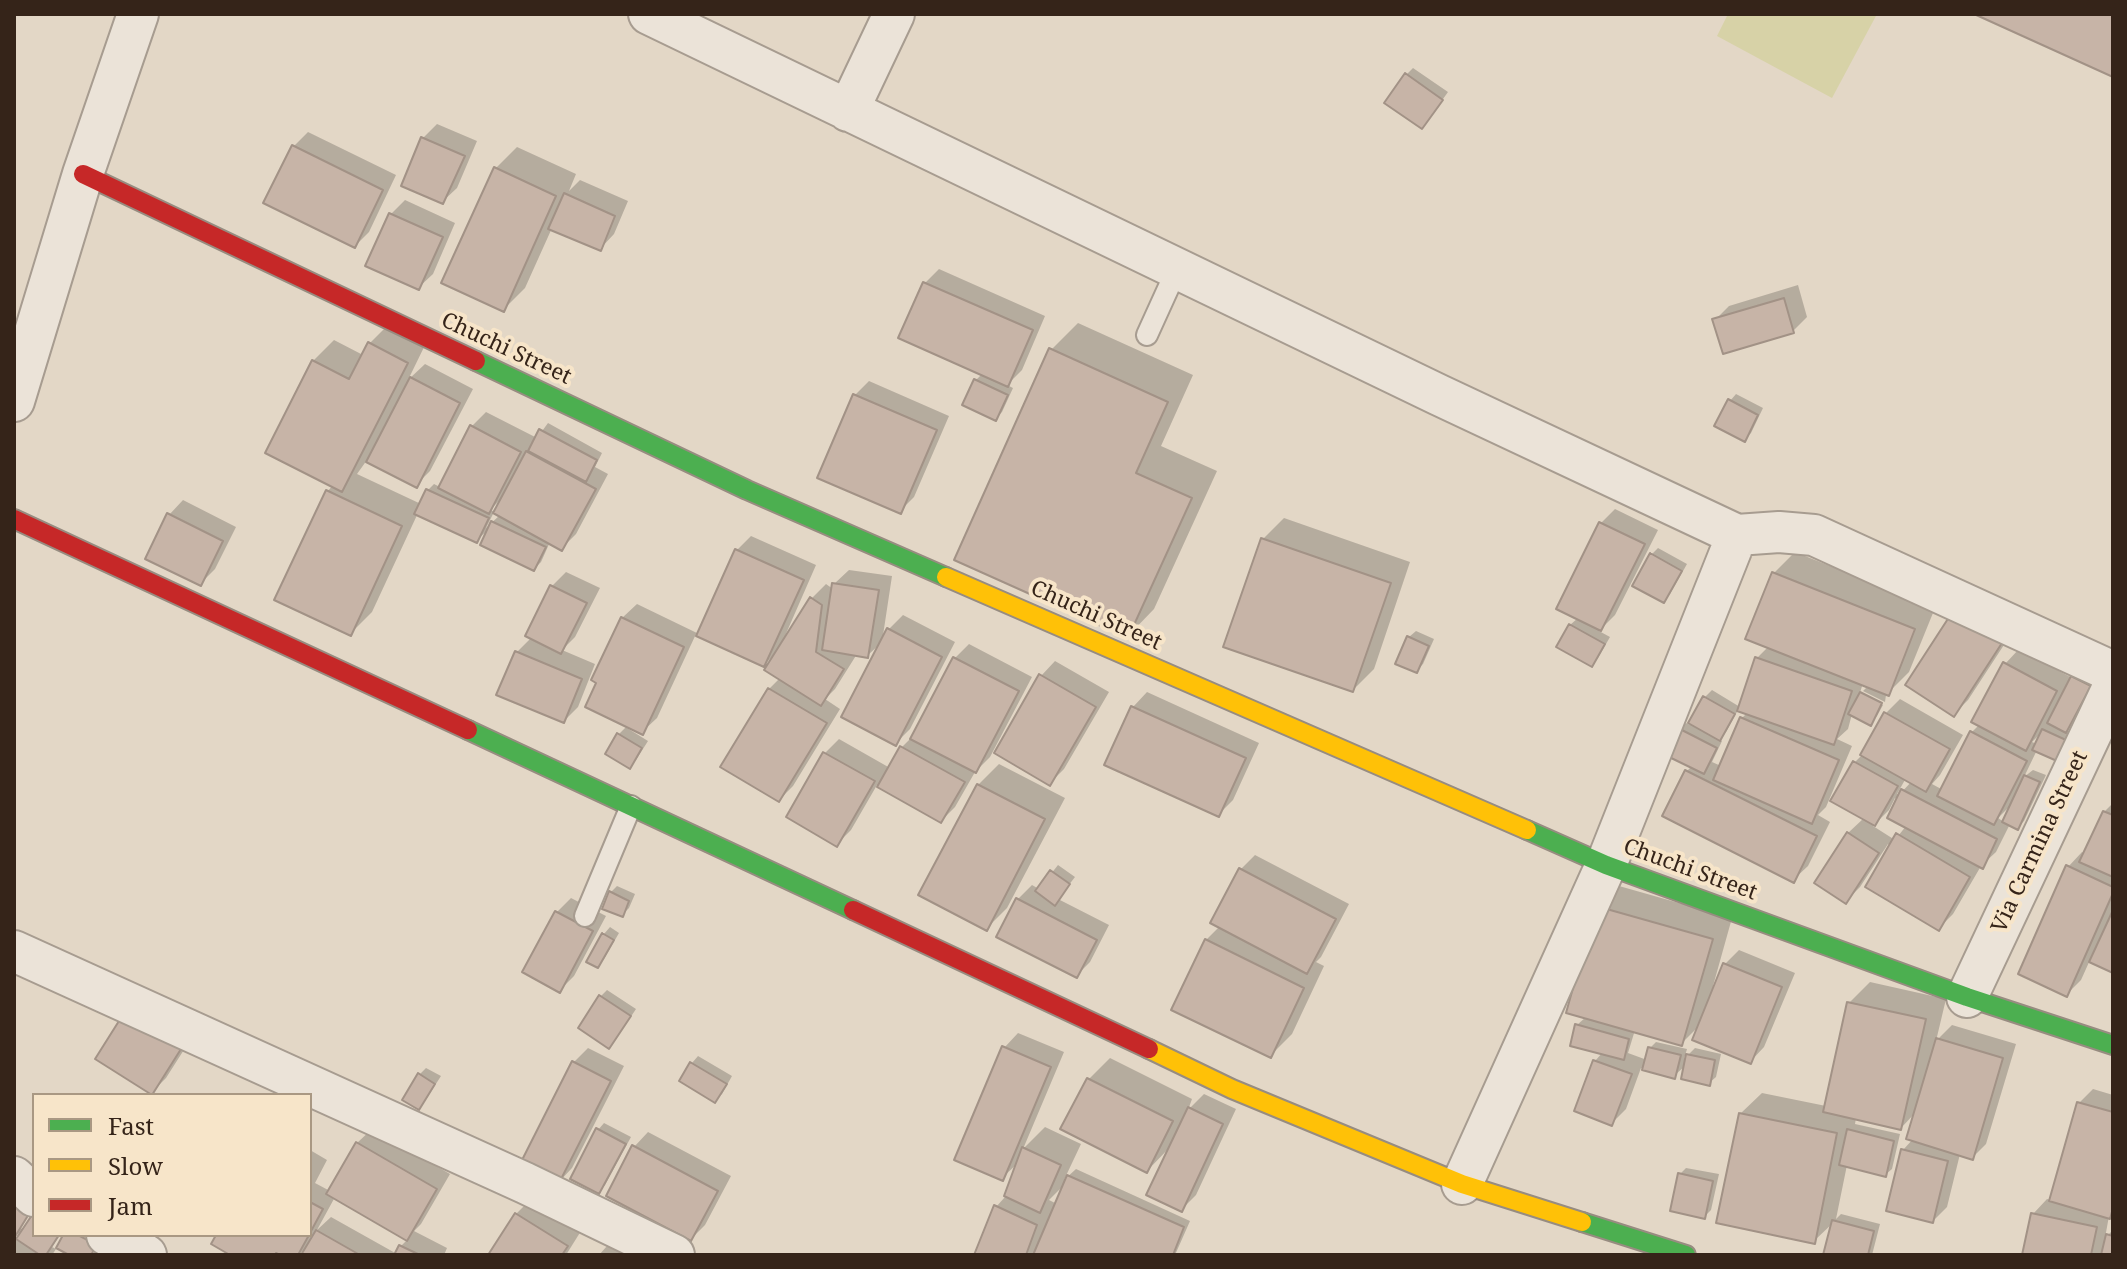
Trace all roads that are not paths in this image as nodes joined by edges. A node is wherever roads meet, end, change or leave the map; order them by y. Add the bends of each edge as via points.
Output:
1 (138, 14) edge
2 (649, 14) edge
3 (894, 14) edge
4 (848, 111) junction
5 (83, 174) junction
6 (1177, 269) junction
7 (1147, 335) dead end
8 (14, 401) edge
9 (14, 519) edge
10 (1737, 535) junction
11 (2113, 672) edge
12 (2113, 687) edge
13 (631, 806) junction
14 (1606, 865) junction
15 (585, 916) dead end
16 (14, 951) edge
17 (1967, 997) junction
18 (2113, 1045) edge
19 (14, 1177) edge
20 (1462, 1184) junction
21 (32, 1194) edge
22 (111, 1237) edge
23 (146, 1255) edge
24 (674, 1255) edge
25 (1686, 1255) edge

1 - 5 street
2 - 4 street
3 - 4 street
4 - 6 street
5 - 8 street
5 - 14 street, Chuchi Street via 747,490
6 - 7 lane
6 - 10 street
9 - 13 street
10 - 11 street via 1814,535
10 - 14 street
12 - 17 street, Via Carmina Street
13 - 15 lane
13 - 20 street via 1232,1089
14 - 17 street, Chuchi Street
14 - 20 street
16 - 24 street
17 - 18 street, Chuchi Street
19 - 21 street
20 - 25 street
22 - 23 street

